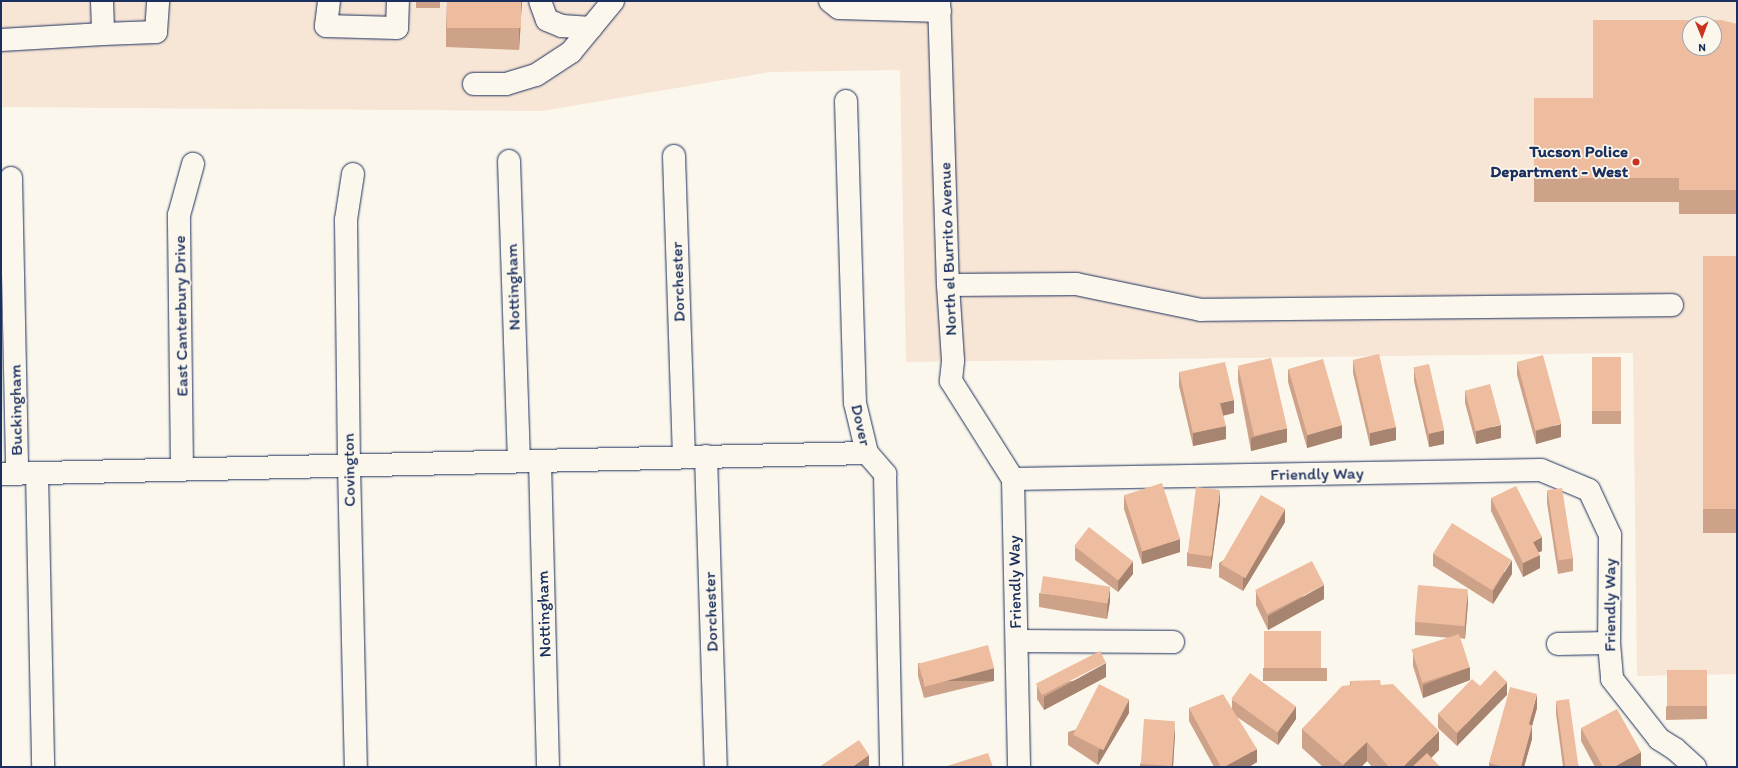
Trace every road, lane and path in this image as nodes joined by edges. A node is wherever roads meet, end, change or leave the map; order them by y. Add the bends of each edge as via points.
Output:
1 (102, 1) edge
2 (158, 1) edge
3 (328, 1) edge
4 (398, 1) edge
5 (540, 1) edge
6 (613, 1) edge
7 (830, 1) edge
8 (940, 6) edge
9 (591, 28) junction
10 (102, 34) junction
11 (1, 40) edge
12 (474, 84) dead end
13 (846, 102) dead end
14 (674, 156) dead end
15 (508, 161) dead end
16 (193, 164) dead end
17 (353, 174) dead end
18 (11, 178) dead end
19 (948, 285) junction
20 (1672, 305) dead end
21 (867, 453) junction
22 (706, 456) junction
23 (684, 457) junction
24 (530, 461) junction
25 (349, 465) junction
26 (182, 469) junction
27 (18, 473) edge
28 (1013, 479) junction
29 (1017, 641) junction
30 (1173, 642) dead end
31 (1609, 643) junction
32 (1558, 644) dead end
33 (43, 767) edge
34 (356, 767) edge
35 (548, 767) edge
36 (716, 767) edge
37 (891, 767) edge
38 (1020, 767) edge
39 (1695, 767) edge

1 - 10 street
2 - 10 street via 156,32
3 - 4 street via 326,26 397,28
5 - 9 street via 547,20 562,26
6 - 9 street
7 - 8 street via 839,8
8 - 19 street, North el Burrito Avenue
9 - 12 street via 572,52 536,75 506,84
10 - 11 street
13 - 21 street, Dover via 855,403
14 - 23 street, Dorchester
15 - 24 street, Nottingham
16 - 26 street, East Canterbury Drive via 179,215
17 - 25 street, Covington via 346,220
18 - 27 street, Buckingham
19 - 20 street via 1076,284 1201,310
19 - 28 street, North el Burrito Avenue via 953,362 951,381
21 - 22 street
21 - 37 street, Dover via 885,474
22 - 23 street
22 - 36 street, Dorchester
23 - 24 street
24 - 25 street
24 - 35 street, Nottingham
25 - 26 street
25 - 34 street, Covington
26 - 27 street
27 - 33 street, Buckingham
28 - 29 street, Friendly Way
28 - 31 street, Friendly Way via 1541,470 1589,490 1610,535
29 - 30 street
29 - 38 street, Friendly Way
31 - 32 street
31 - 39 street, Friendly Way via 1612,680 1659,739

